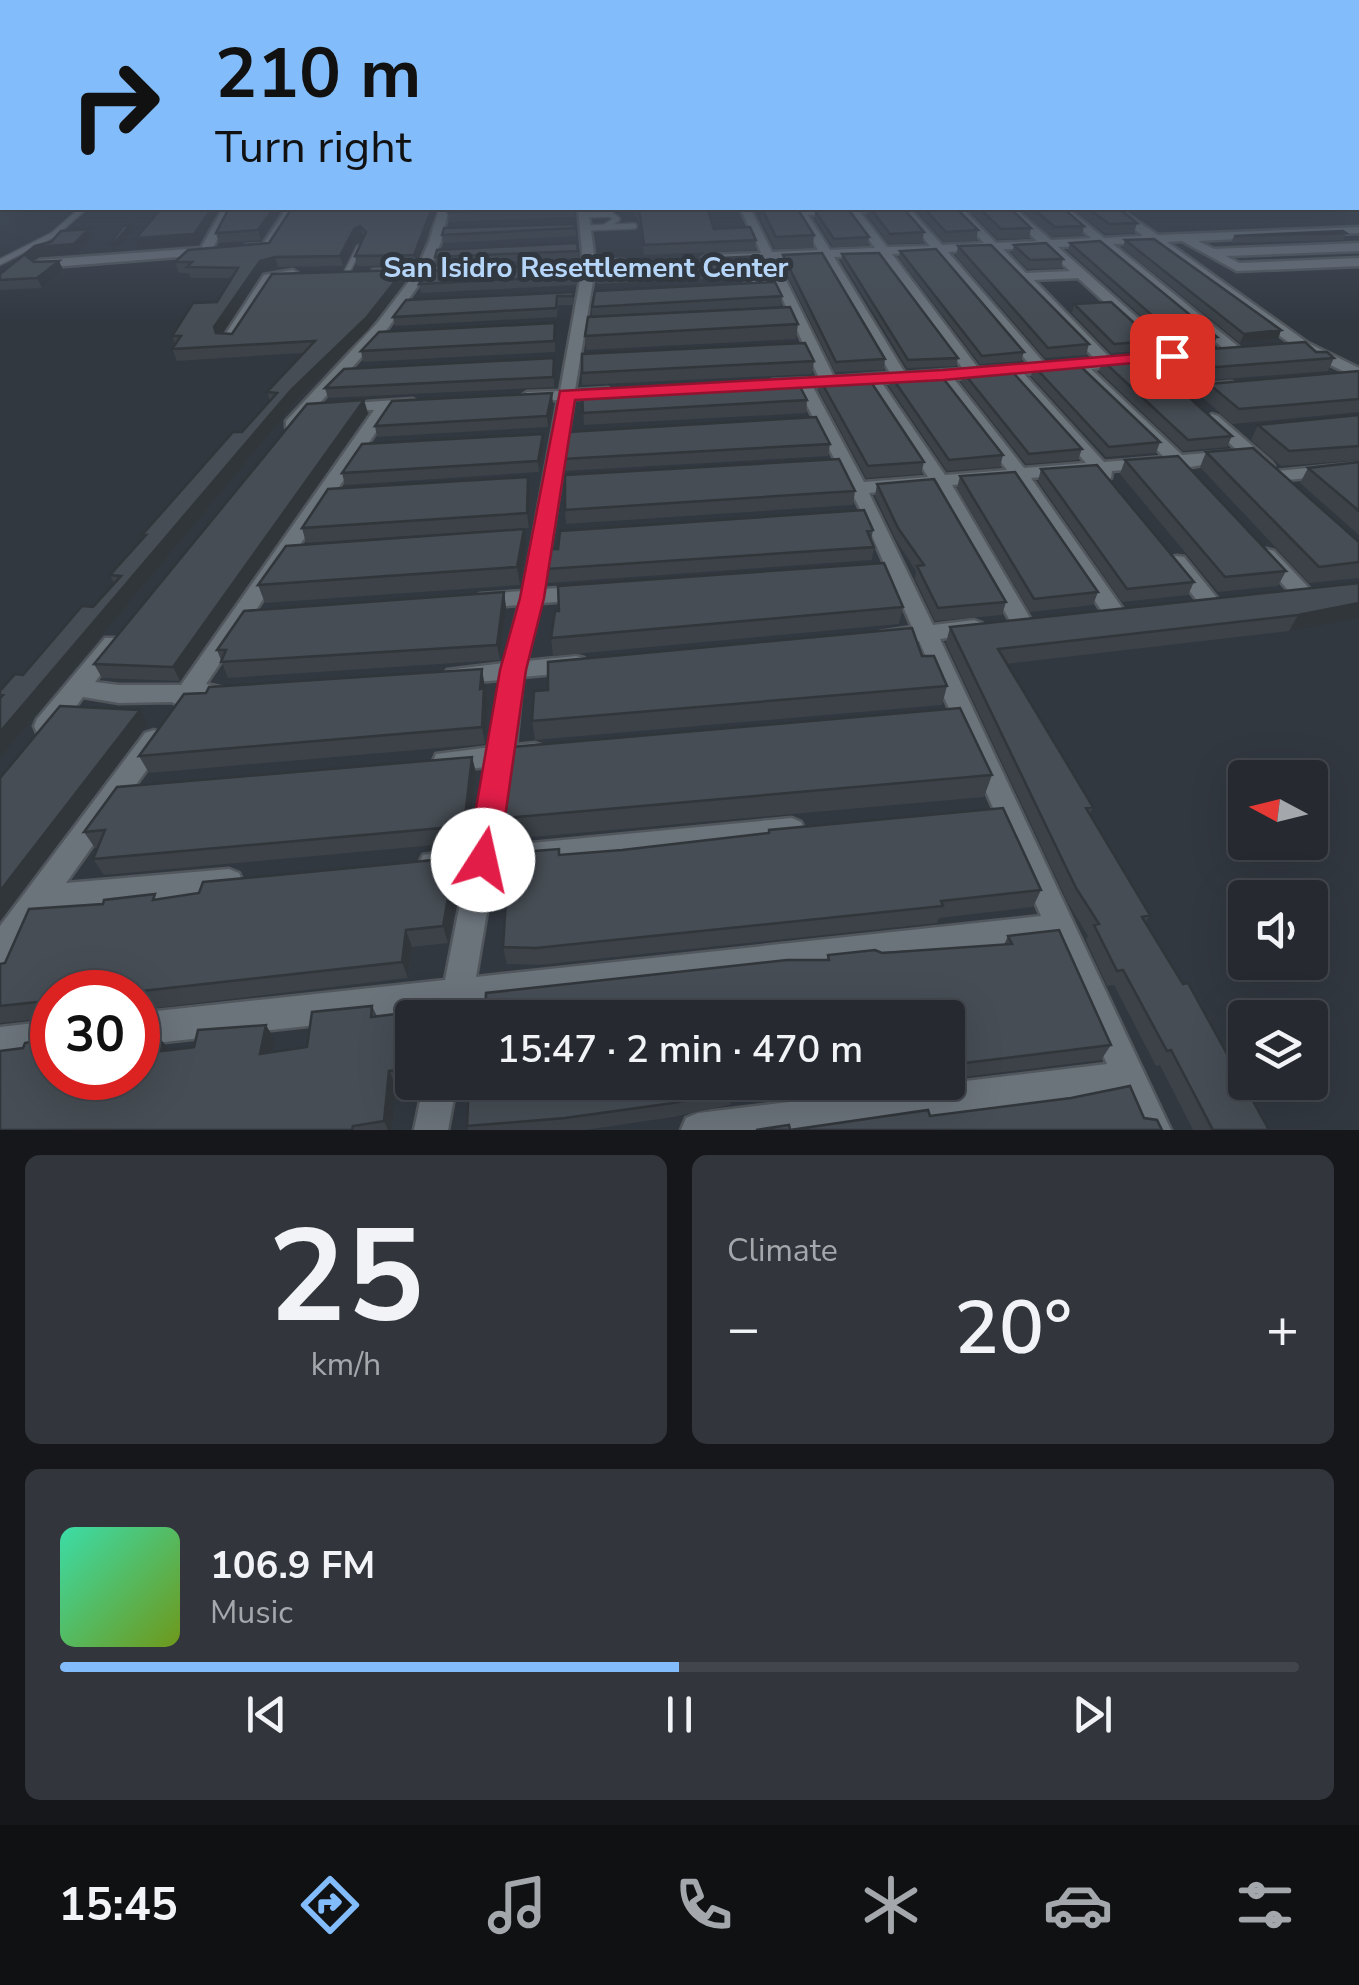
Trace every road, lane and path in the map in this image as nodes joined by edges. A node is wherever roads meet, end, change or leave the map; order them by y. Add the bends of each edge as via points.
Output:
1 (73, 218) edge
2 (223, 218) edge
3 (286, 218) edge
4 (442, 218) edge
5 (751, 218) edge
6 (805, 218) edge
7 (858, 218) edge
8 (912, 218) edge
9 (965, 218) edge
10 (1019, 218) edge
11 (1073, 218) edge
12 (1126, 218) edge
13 (458, 229) edge
14 (634, 229) dead end
15 (439, 230) junction
16 (616, 230) junction
17 (1359, 230) edge
18 (584, 231) edge
19 (1183, 236) junction
20 (1154, 238) junction
21 (1101, 240) junction
22 (362, 242) edge
23 (1048, 243) junction
24 (992, 245) junction
25 (133, 246) edge
26 (267, 247) junction
27 (1359, 247) edge
28 (938, 248) junction
29 (236, 249) edge
30 (220, 250) edge
31 (452, 250) edge
32 (882, 250) junction
33 (205, 251) junction
34 (433, 252) junction
35 (826, 252) junction
36 (1212, 253) junction
37 (770, 255) junction
38 (122, 258) junction
39 (698, 259) edge
40 (0, 262) edge
41 (644, 262) edge
42 (1359, 262) edge
43 (40, 264) edge
44 (534, 268) edge
45 (461, 271) edge
46 (424, 273) junction
47 (312, 274) edge
48 (329, 274) edge
49 (346, 274) junction
50 (1081, 274) junction
51 (272, 276) junction
52 (1024, 277) junction
53 (783, 283) junction
54 (724, 286) edge
55 (1112, 303) junction
56 (1093, 304) edge
57 (1073, 306) edge
58 (1053, 307) junction
59 (777, 314) edge
60 (797, 314) junction
61 (228, 340) edge
62 (812, 346) junction
63 (1303, 346) junction
64 (792, 347) edge
65 (1252, 350) junction
66 (1172, 356) junction
67 (1144, 358) junction
68 (1106, 362) junction
69 (1080, 366) junction
70 (1041, 368) junction
71 (1013, 370) junction
72 (974, 373) junction
73 (943, 375) junction
74 (1359, 376) edge
75 (900, 377) junction
76 (1339, 378) edge
77 (872, 379) junction
78 (815, 382) junction
79 (764, 385) edge
80 (1241, 386) edge
81 (1182, 391) junction
82 (626, 392) edge
83 (567, 395) junction
84 (512, 398) edge
85 (422, 403) edge
86 (386, 405) junction
87 (304, 408) junction
88 (283, 435) edge
89 (1250, 454) junction
90 (1184, 467) junction
91 (1359, 468) edge
92 (1020, 475) junction
93 (1106, 476) junction
94 (940, 482) junction
95 (859, 488) junction
96 (1253, 540) edge
97 (1162, 543) edge
98 (318, 551) edge
99 (281, 554) junction
100 (609, 592) edge
101 (532, 598) junction
102 (1266, 598) edge
103 (454, 602) edge
104 (1211, 604) edge
105 (1116, 613) edge
106 (278, 614) edge
107 (238, 616) junction
108 (127, 628) edge
109 (924, 634) junction
110 (866, 639) edge
111 (591, 663) edge
112 (513, 670) junction
113 (434, 678) edge
114 (78, 688) junction
115 (244, 691) edge
116 (188, 694) junction
117 (33, 742) edge
118 (559, 750) edge
119 (502, 756) junction
120 (425, 762) edge
121 (156, 786) edge
122 (118, 790) junction
123 (813, 828) edge
124 (483, 860) junction
125 (406, 866) edge
126 (250, 880) edge
127 (37, 898) junction
128 (1062, 927) junction
129 (0, 950) edge
130 (456, 1000) edge
131 (501, 1000) edge
132 (395, 1010) edge
133 (160, 1026) edge
134 (30, 1040) edge
135 (0, 1043) edge
136 (1132, 1078) junction
137 (437, 1100) edge
138 (431, 1130) edge
139 (698, 1130) edge
140 (1154, 1130) edge

1 - 40 lane
2 - 33 street
3 - 26 street
4 - 15 street
5 - 37 street
6 - 35 street
7 - 32 street
8 - 28 street
9 - 24 street
10 - 23 street
11 - 21 street
12 - 20 street
13 - 15 street
14 - 16 lane
15 - 34 street
16 - 18 lane
16 - 18 lane
17 - 19 street
18 - 41 street
18 - 44 street
18 - 83 street via 587,294
19 - 20 street
19 - 36 street
20 - 21 street
20 - 63 street
21 - 23 street
21 - 65 street
22 - 49 lane
23 - 24 street
23 - 50 street
24 - 28 street
24 - 52 street
25 - 38 street
26 - 29 street
26 - 51 street via 255,269
27 - 36 street
28 - 32 street
28 - 70 street
30 - 33 street
31 - 34 street
32 - 35 street
32 - 72 street
33 - 38 street
34 - 46 street
35 - 37 street
35 - 75 street
36 - 42 street via 1237,266
37 - 39 street
37 - 53 street
38 - 43 street
45 - 46 street
46 - 49 street
46 - 87 street via 385,335
47 - 51 street
48 - 49 street
50 - 52 street
50 - 55 street
51 - 61 street
52 - 58 street
53 - 54 street
53 - 60 street
55 - 56 street
55 - 66 street
57 - 58 street
58 - 68 street
59 - 60 street
60 - 62 street
62 - 64 street
62 - 78 street
63 - 65 street
63 - 74 street
65 - 66 street
66 - 67 street
67 - 68 street
67 - 81 street
68 - 69 street
69 - 70 street
69 - 90 street
70 - 71 street
71 - 72 street
71 - 93 street
72 - 73 street
73 - 75 street
73 - 92 street
74 - 76 street
75 - 77 street
77 - 78 street
77 - 94 street
78 - 79 street
78 - 95 street via 814,421 836,464
80 - 81 street
81 - 89 street via 1237,432
82 - 83 street
83 - 84 street
83 - 101 street
85 - 86 street
86 - 87 street
86 - 99 street via 334,494
87 - 88 street
89 - 90 street
89 - 91 street via 1284,483
90 - 93 street
92 - 93 street
92 - 94 street
92 - 105 street
94 - 95 street
94 - 109 street via 1031,622
95 - 109 street via 861,513
96 - 102 street via 1312,593
97 - 104 street
98 - 99 street
99 - 107 street
100 - 101 street
101 - 103 street
101 - 112 street
106 - 107 street
107 - 116 street
108 - 114 street
109 - 110 street
109 - 128 street via 951,716
111 - 112 street
112 - 113 street
112 - 119 street
114 - 116 street
114 - 117 street
115 - 116 street
116 - 122 street
118 - 119 street
119 - 120 street
119 - 124 street
121 - 122 street
122 - 127 street
123 - 124 street
124 - 125 street
124 - 130 street
126 - 127 street
127 - 129 street
128 - 131 street
128 - 136 street
132 - 133 street
134 - 135 street
136 - 139 street
136 - 140 street
137 - 138 street

